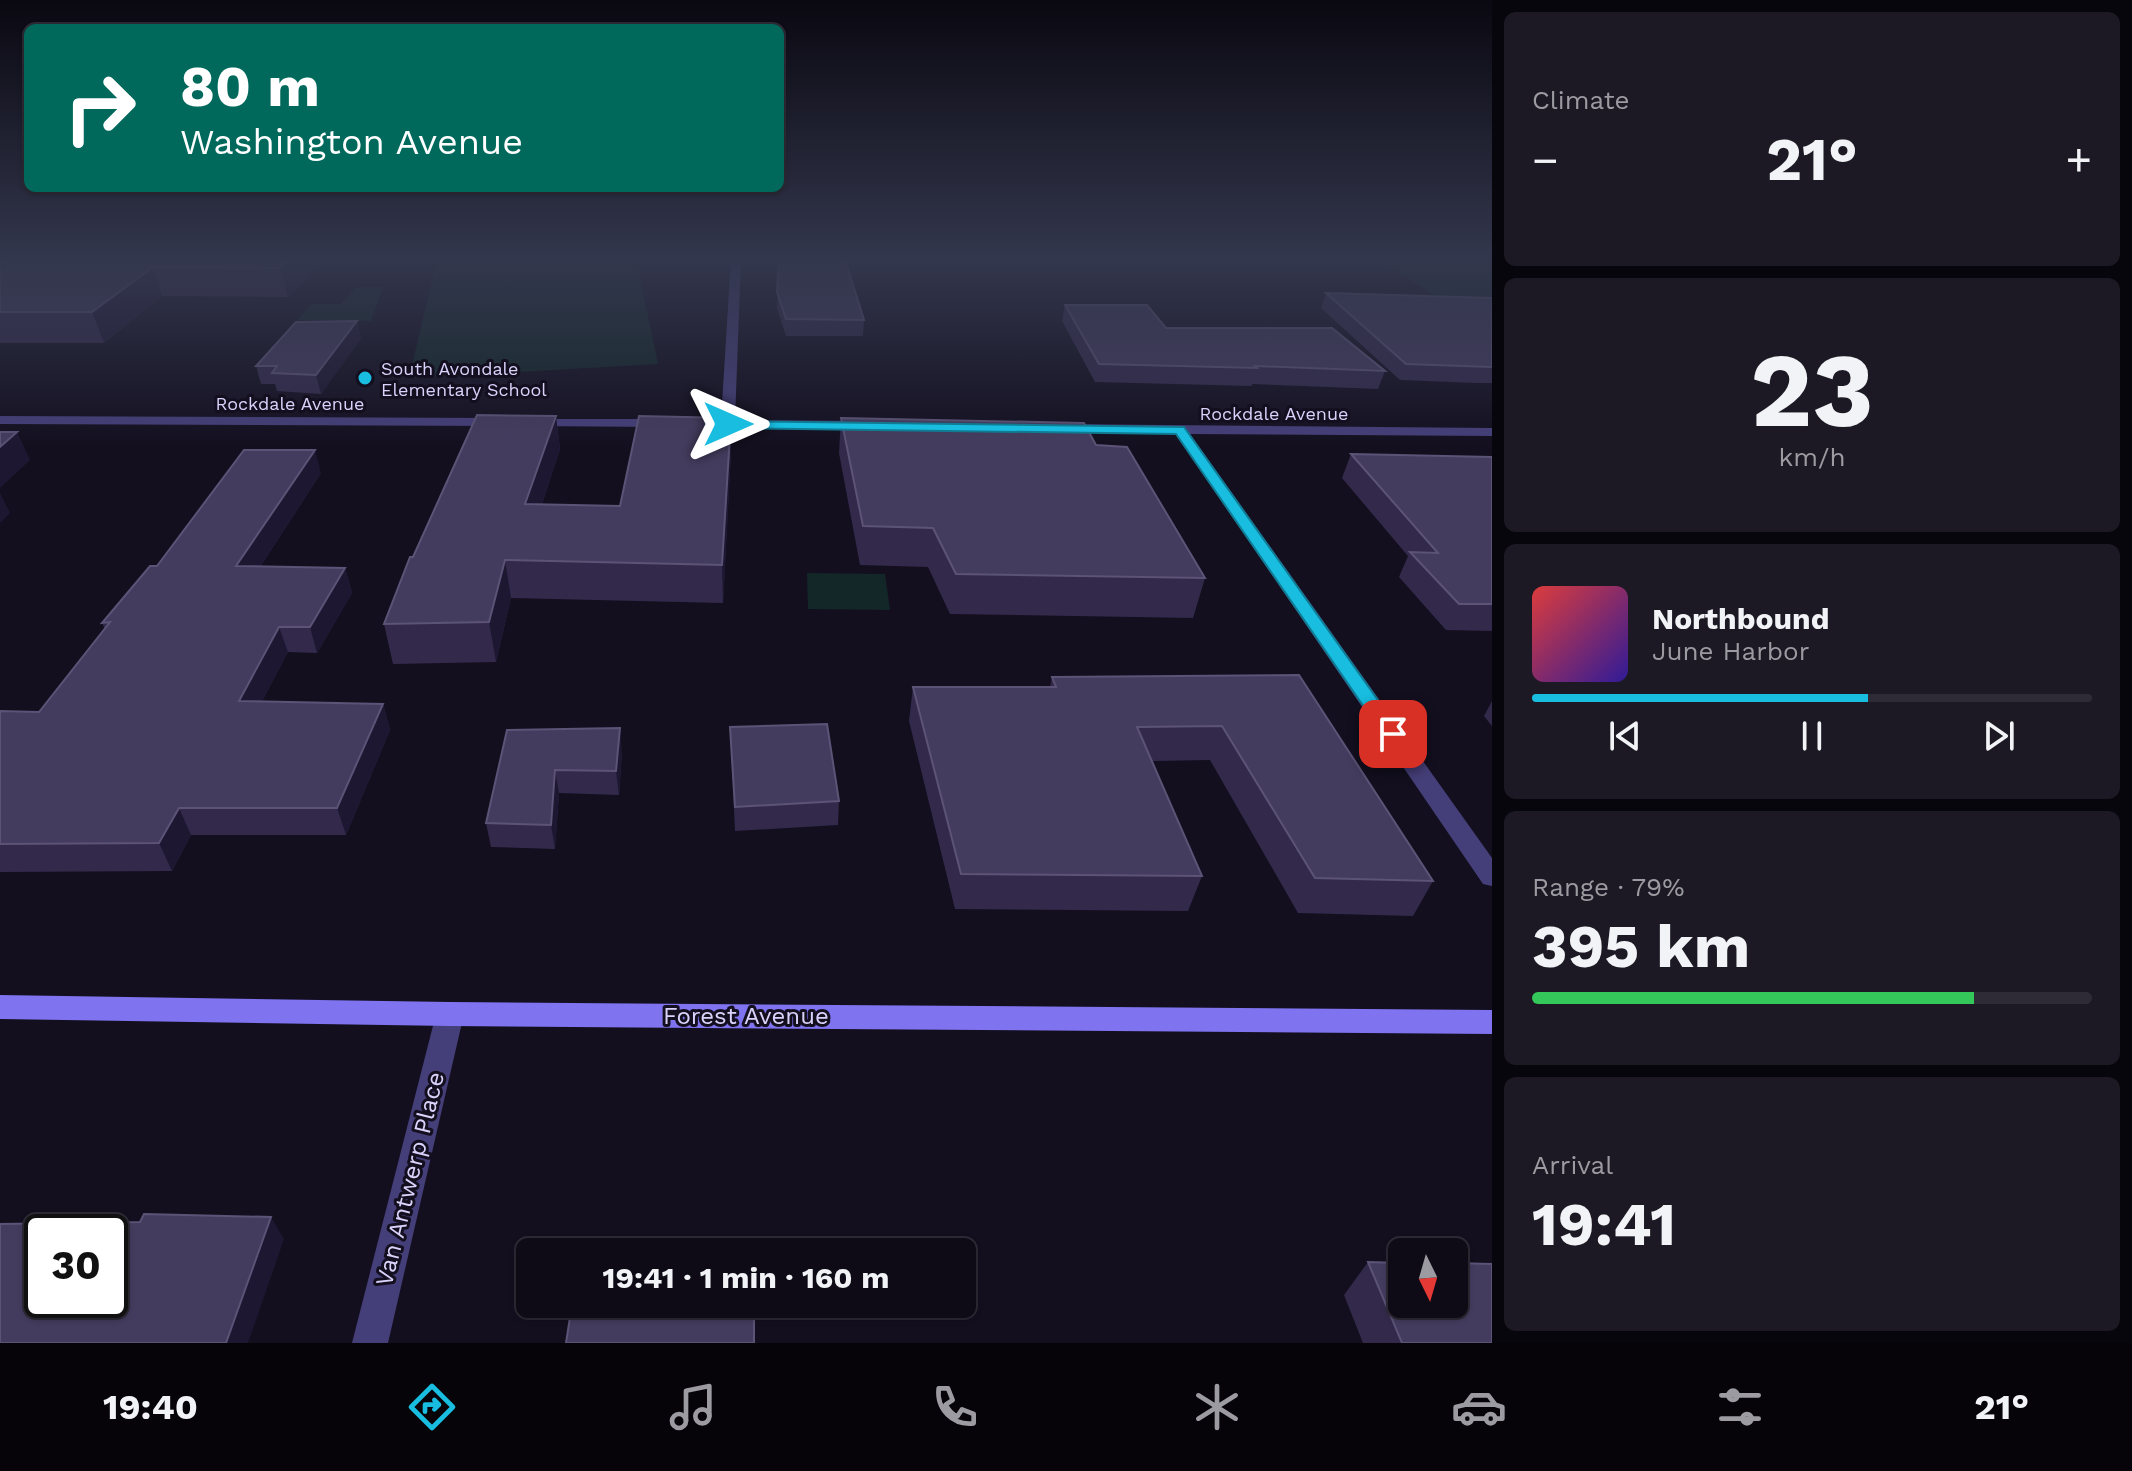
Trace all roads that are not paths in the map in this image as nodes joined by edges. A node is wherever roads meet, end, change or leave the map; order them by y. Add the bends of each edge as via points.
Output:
1 (733, 322) edge
2 (0, 420) edge
3 (728, 424) junction
4 (884, 426) edge
5 (1040, 428) edge
6 (1180, 430) junction
7 (1492, 432) edge
8 (1492, 877) edge
9 (0, 1007) edge
10 (450, 1014) junction
11 (1492, 1022) edge
12 (370, 1343) edge

1 - 3 street
2 - 3 street, Rockdale Avenue
3 - 4 street, Rockdale Avenue
5 - 6 street, Rockdale Avenue
6 - 7 street, Rockdale Avenue
6 - 8 street
9 - 10 street, Forest Avenue
10 - 11 street, Forest Avenue
10 - 12 street, Van Antwerp Place

